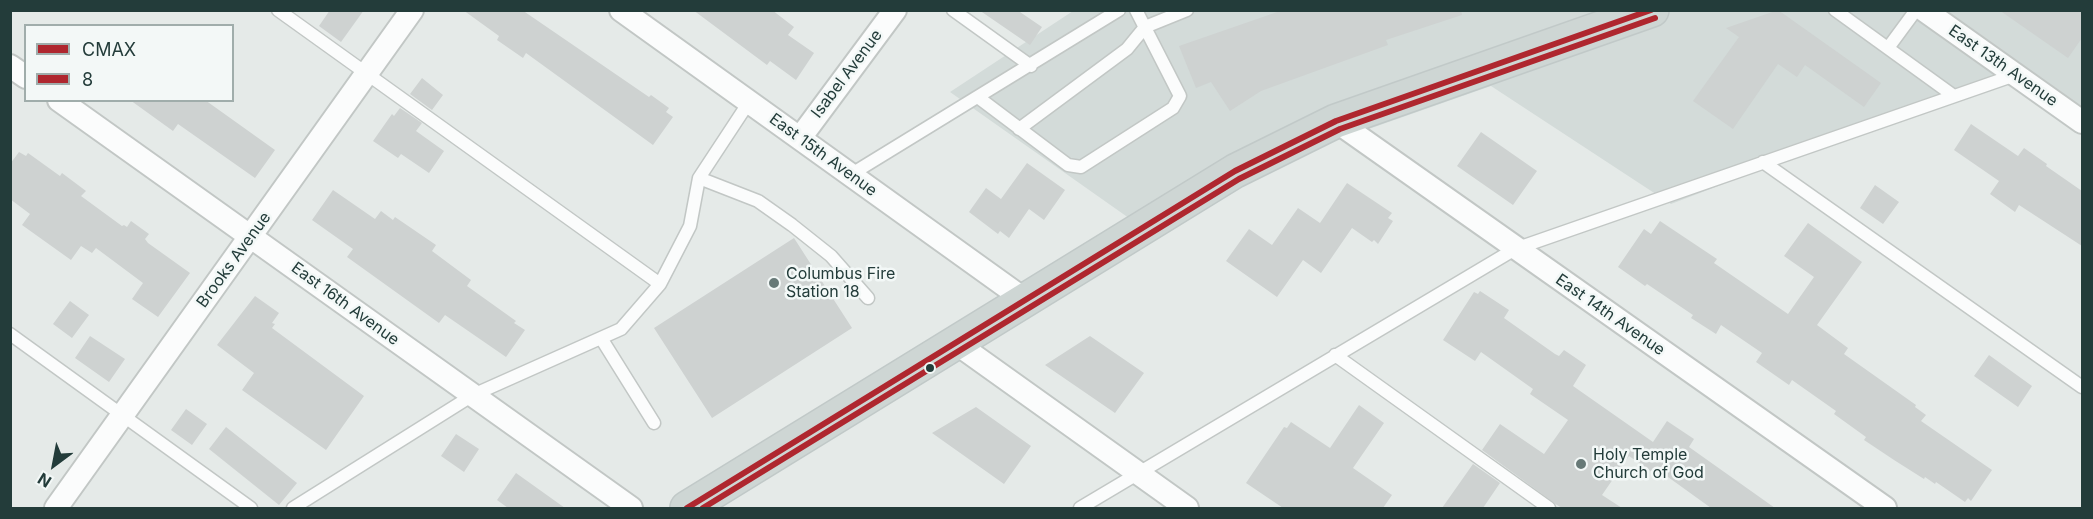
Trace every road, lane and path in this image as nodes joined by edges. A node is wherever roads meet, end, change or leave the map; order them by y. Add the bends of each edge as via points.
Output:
1 (278, 10) edge
2 (412, 10) edge
3 (621, 10) edge
4 (895, 10) edge
5 (953, 10) edge
6 (1119, 10) edge
7 (1136, 10) edge
8 (1187, 10) edge
9 (1836, 10) edge
10 (1916, 10) edge
11 (1924, 10) edge
12 (1640, 12) edge
13 (1145, 27) junction
14 (1888, 48) junction
15 (10, 66) edge
16 (1031, 66) junction
17 (366, 74) junction
18 (2015, 75) junction
19 (24, 76) edge
20 (1954, 96) junction
21 (978, 98) junction
22 (61, 102) edge
23 (749, 102) junction
24 (2082, 120) edge
25 (1336, 121) junction
26 (1019, 129) junction
27 (800, 138) junction
28 (1763, 162) junction
29 (850, 175) junction
30 (699, 178) junction
31 (250, 237) junction
32 (1515, 249) junction
33 (660, 284) junction
34 (868, 298) dead end
35 (1025, 300) junction
36 (10, 334) edge
37 (601, 338) junction
38 (956, 343) junction
39 (1335, 355) junction
40 (2082, 387) edge
41 (472, 395) junction
42 (123, 415) junction
43 (654, 423) dead end
44 (1137, 473) junction
45 (56, 508) edge
46 (251, 508) edge
47 (293, 508) edge
48 (631, 508) edge
49 (687, 508) edge
50 (1080, 508) edge
51 (1187, 508) edge
52 (1549, 508) edge
53 (1885, 508) edge

1 - 17 lane
2 - 17 street, Brooks Avenue
3 - 23 street, East 15th Avenue
4 - 27 street, Isabel Avenue
5 - 16 lane
6 - 16 lane
7 - 13 lane
8 - 13 lane
9 - 14 lane
10 - 14 lane
11 - 18 street, East 13th Avenue
12 - 25 main road
13 - 26 lane via 1127,49
13 - 26 lane via 1180,96 1173,108 1081,167 1068,165
14 - 20 lane
15 - 19 street
16 - 21 lane
17 - 31 street, Brooks Avenue
17 - 33 lane
18 - 20 lane
18 - 24 street, East 13th Avenue
20 - 28 lane
21 - 26 lane
21 - 29 lane
22 - 31 street, East 16th Avenue
23 - 27 street, East 15th Avenue
23 - 30 lane
25 - 32 street, East 14th Avenue
25 - 35 main road via 1235,171
27 - 29 street, East 15th Avenue
28 - 32 lane
28 - 40 lane
29 - 35 street, East 15th Avenue
30 - 33 lane via 690,226
30 - 34 lane via 758,201 792,225 831,256
31 - 41 street, East 16th Avenue
31 - 42 street, Brooks Avenue
32 - 39 lane
32 - 53 street, East 14th Avenue
33 - 37 lane via 621,329
35 - 38 main road
36 - 42 lane
37 - 41 lane
37 - 43 lane
38 - 44 street
38 - 49 main road
39 - 44 lane
39 - 52 lane
41 - 47 lane
41 - 48 street, East 16th Avenue
42 - 45 street, Brooks Avenue
42 - 46 lane
44 - 50 lane
44 - 51 street

